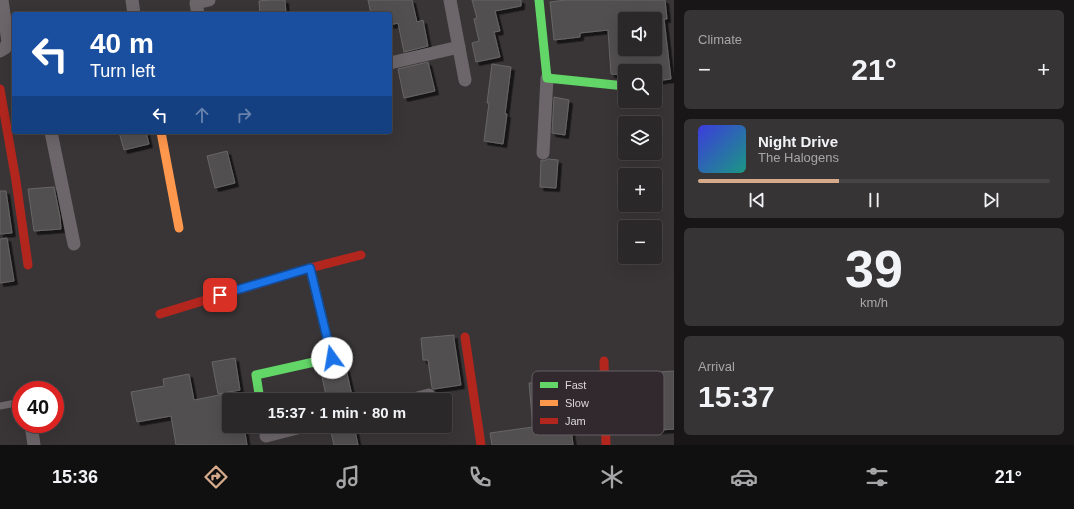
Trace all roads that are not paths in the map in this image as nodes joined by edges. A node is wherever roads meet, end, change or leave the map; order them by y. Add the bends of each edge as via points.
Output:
1 (2, 0) edge
2 (132, 0) edge
3 (209, 0) edge
4 (450, 0) edge
5 (539, 0) edge
6 (134, 12) edge
7 (198, 12) edge
8 (459, 47) junction
9 (0, 51) edge
10 (392, 63) edge
11 (547, 78) junction
12 (465, 80) dead end
13 (618, 85) edge
14 (0, 89) edge
15 (51, 134) edge
16 (160, 134) edge
17 (543, 153) dead end
18 (179, 228) dead end
19 (74, 244) dead end
20 (361, 255) dead end
21 (28, 265) dead end
22 (310, 268) junction
23 (160, 314) dead end
24 (465, 337) dead end
25 (604, 362) dead end
26 (604, 371) edge
27 (259, 393) edge
28 (12, 404) edge
29 (0, 406) edge
30 (32, 433) edge
31 (278, 433) edge
32 (606, 435) edge
33 (266, 436) edge
34 (34, 445) edge
35 (481, 445) edge
36 (606, 445) edge

1 - 9 street via 8,42
2 - 6 street
3 - 7 street via 196,3
4 - 8 street
5 - 11 street
8 - 10 street
8 - 12 street
11 - 13 street
11 - 17 street
14 - 21 street
15 - 19 street
16 - 18 street
20 - 22 street
22 - 23 street
22 - 27 street via 332,358 256,375
24 - 35 street
25 - 26 street
28 - 29 lane
30 - 34 street
31 - 33 street
32 - 36 street

